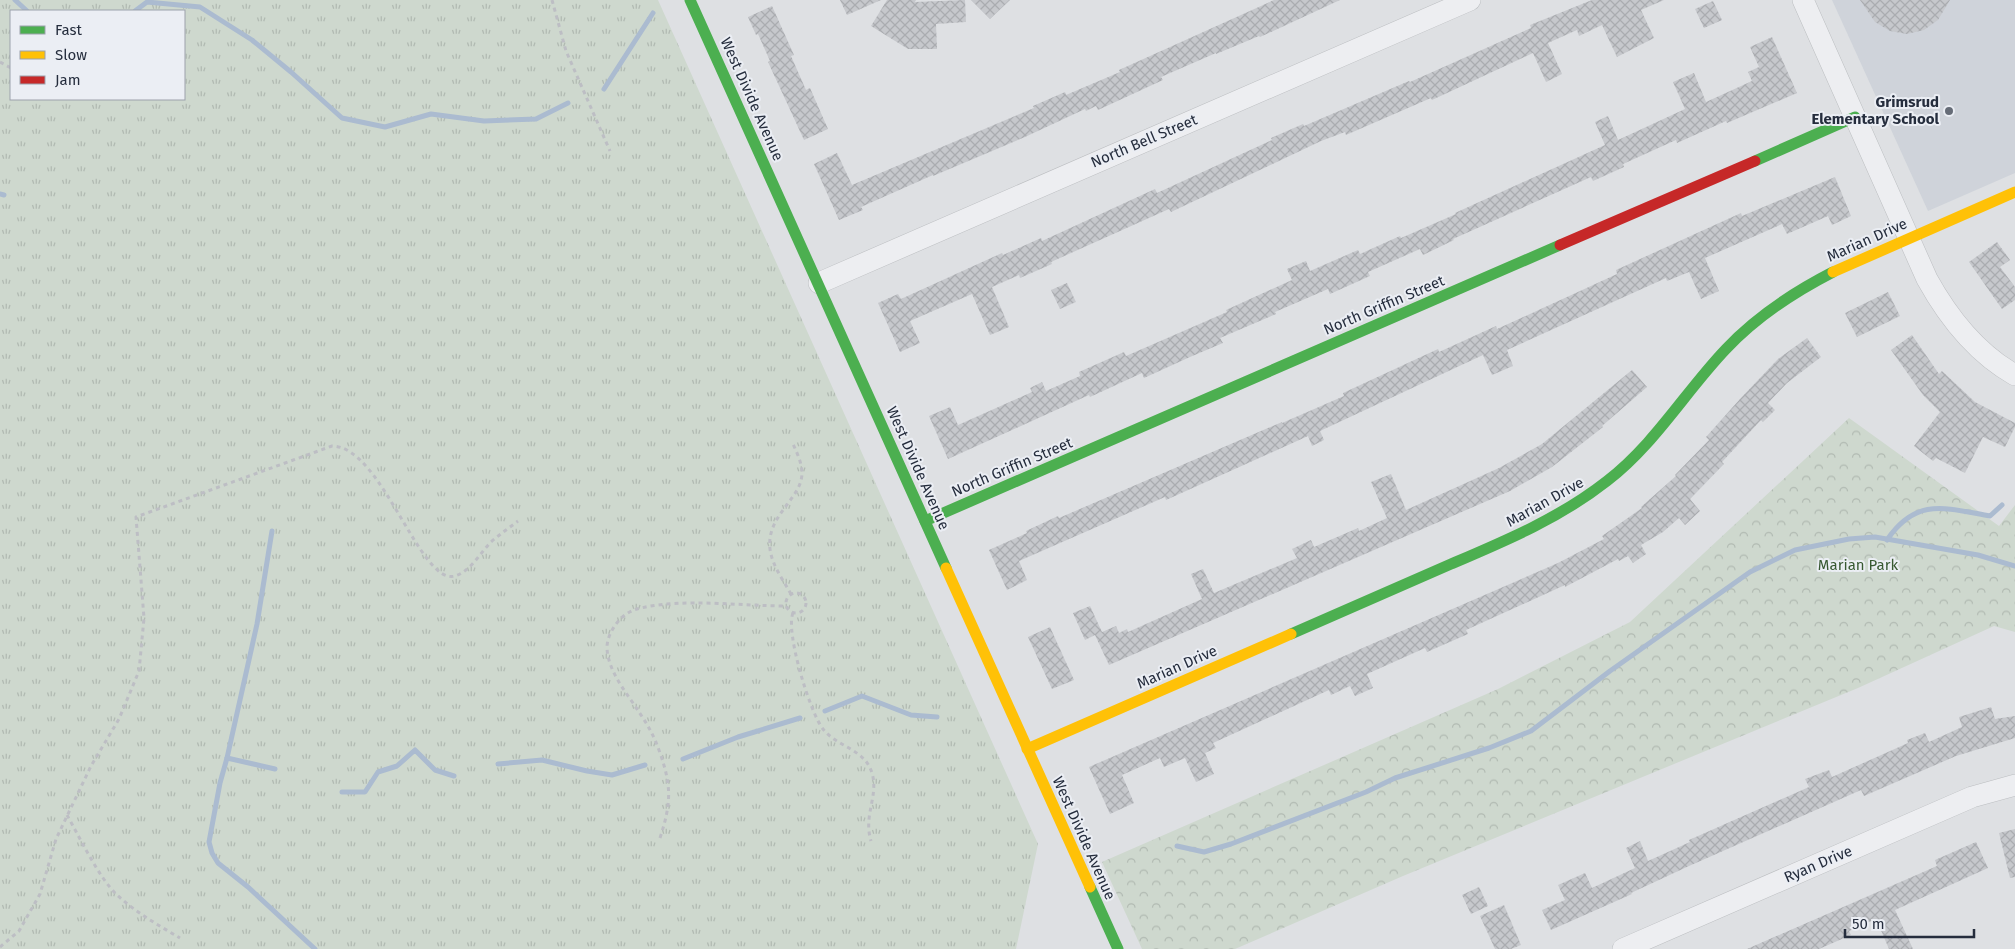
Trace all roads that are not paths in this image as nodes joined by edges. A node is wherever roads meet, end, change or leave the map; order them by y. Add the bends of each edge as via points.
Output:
1 (690, 0) edge
2 (1470, 0) edge
3 (1803, 0) edge
4 (1855, 116) junction
5 (2015, 192) edge
6 (1909, 238) junction
7 (819, 283) junction
8 (2015, 375) edge
9 (925, 521) junction
10 (1027, 749) junction
11 (2015, 785) edge
12 (1118, 949) edge
13 (1624, 949) edge

1 - 7 street, West Divide Avenue
2 - 7 street, North Bell Street
3 - 4 street
4 - 6 street
4 - 9 street, North Griffin Street
5 - 6 street, Marian Drive
6 - 8 street via 1927,279 1954,321 1984,352
6 - 10 street, Marian Drive via 1833,272 1770,309 1734,341 1638,454 1597,491 1573,507 1509,539
7 - 9 street, West Divide Avenue
9 - 10 street, West Divide Avenue
10 - 12 street, West Divide Avenue
11 - 13 street, Ryan Drive via 1972,797

